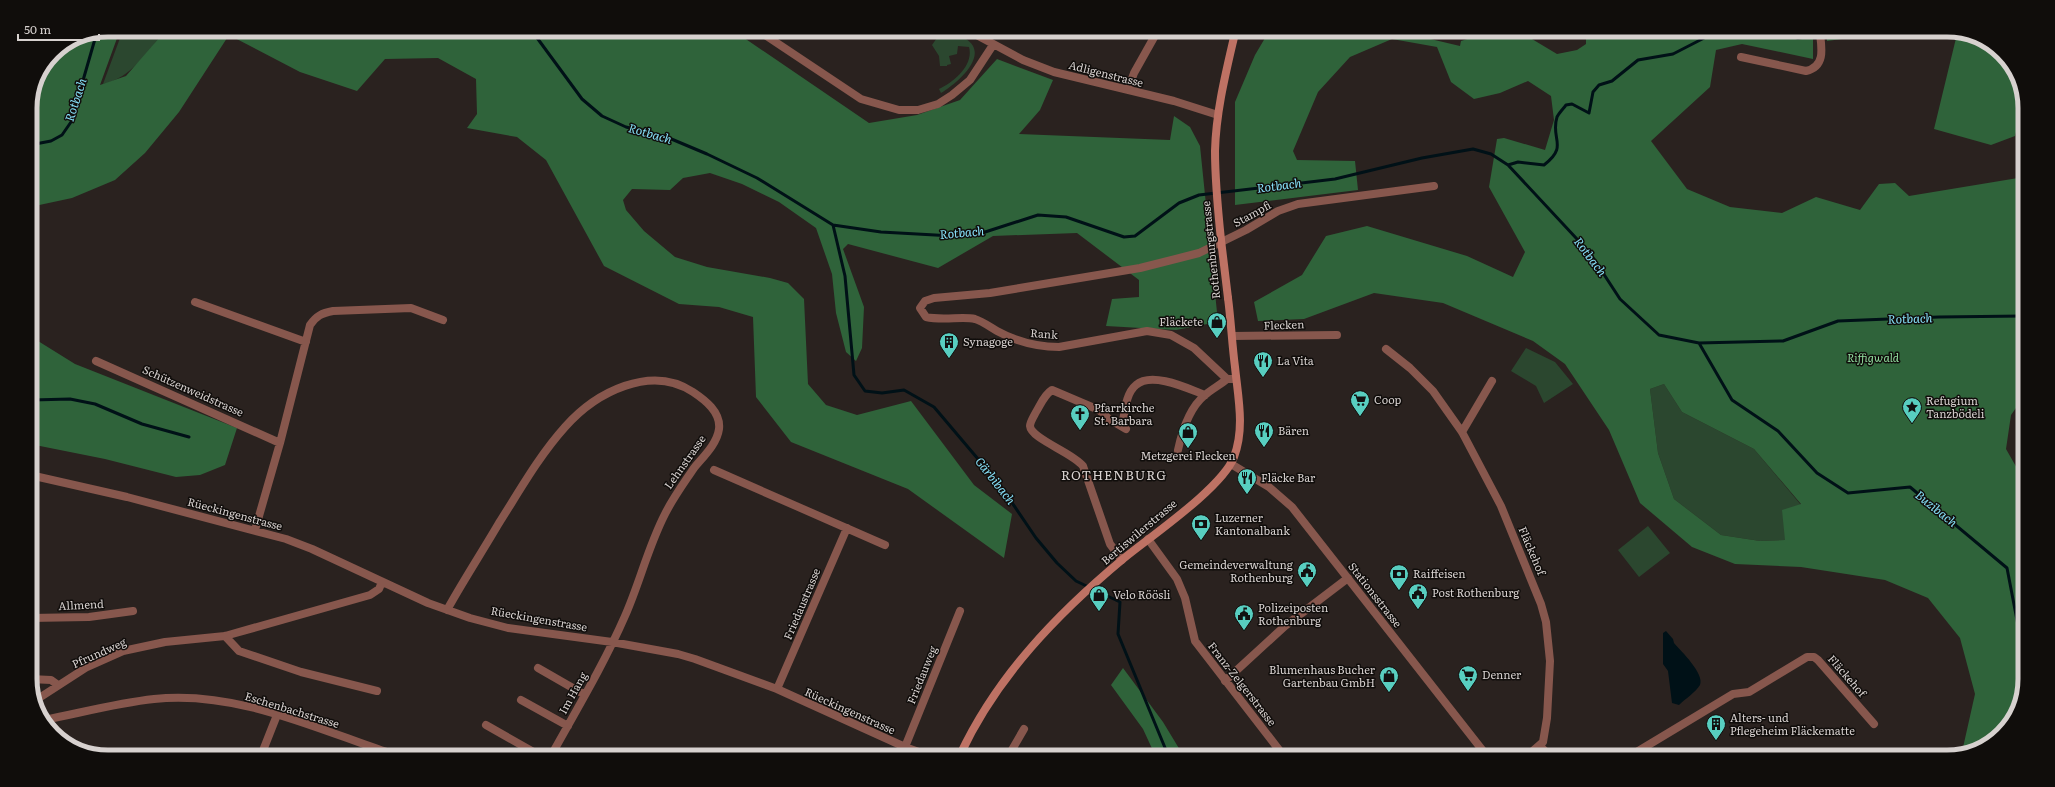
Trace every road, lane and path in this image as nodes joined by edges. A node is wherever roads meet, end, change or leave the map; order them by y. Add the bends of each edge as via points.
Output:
1 (767, 37) edge
2 (985, 37) edge
3 (1154, 37) edge
4 (1234, 37) edge
5 (1821, 37) edge
6 (992, 45) junction
7 (1741, 57) dead end
8 (1128, 90) junction
9 (1218, 115) junction
10 (1434, 186) dead end
11 (990, 293) joint
12 (195, 302) dead end
13 (442, 320) dead end
14 (1337, 335) dead end
15 (1232, 336) junction
16 (306, 342) junction
17 (1386, 349) dead end
18 (96, 360) dead end
19 (1232, 379) junction
20 (1492, 381) dead end
21 (1205, 395) junction
22 (1462, 432) junction
23 (280, 442) junction
24 (1178, 450) dead end
25 (1231, 464) junction
26 (714, 470) dead end
27 (37, 477) edge
28 (847, 528) junction
29 (255, 530) junction
30 (1148, 539) junction
31 (885, 545) dead end
32 (1122, 560) junction
33 (1348, 578) junction
34 (382, 582) junction
35 (447, 610) junction
36 (133, 611) dead end
37 (960, 612) dead end
38 (37, 618) edge
39 (224, 636) junction
40 (612, 642) junction
41 (538, 668) dead end
42 (37, 680) edge
43 (1225, 681) junction
44 (58, 685) junction
45 (777, 690) junction
46 (377, 691) dead end
47 (585, 695) junction
48 (39, 698) edge
49 (521, 700) dead end
50 (277, 715) junction
51 (50, 719) edge
52 (1874, 724) dead end
53 (486, 725) dead end
54 (568, 726) junction
55 (1024, 729) dead end
56 (1540, 746) junction
57 (906, 747) junction
58 (263, 750) edge
59 (378, 750) edge
60 (530, 750) edge
61 (554, 750) edge
62 (914, 750) edge
63 (963, 750) edge
64 (1012, 750) edge
65 (1278, 750) edge
66 (1482, 750) edge
67 (1535, 750) edge
68 (1544, 750) edge
69 (1640, 750) edge

1 - 6 street via 861,99 900,110 918,110 938,104 952,95 970,80
2 - 6 street, Adligenstrasse
3 - 8 street via 1134,73
4 - 9 main road, Rothenburgstrasse
5 - 7 street via 1823,51 1814,69 1806,71
6 - 8 street, Adligenstrasse via 1054,72
8 - 9 street, Adligenstrasse
9 - 15 main road, Rothenburgstrasse, bridge via 1216,196
10 - 11 street, Stampfi via 1298,204 1278,211 1199,253 1140,268
11 - 19 street, Rank via 934,298 925,301 920,308 926,317 936,320 975,319 1009,338 1025,344 1046,347 1059,347 1147,331 1171,335 1194,348
12 - 16 street
13 - 16 street via 411,308 333,310 315,317
14 - 15 street, Flecken
15 - 19 main road, Rothenburgstrasse
16 - 23 street
17 - 22 street, Fläckehof via 1434,391
18 - 23 street, Schützenweidstrasse
19 - 21 street
19 - 25 main road, Rothenburgstrasse via 1240,415 1236,449
20 - 22 street
21 - 24 street via 1192,412 1182,432
21 - 32 street via 1175,383 1154,380 1136,384 1127,400 1124,427 1099,410 1056,391 1047,394 1030,424 1031,430 1038,438 1077,458 1083,466 1110,544
22 - 56 street, Fläckehof via 1501,506 1531,576 1546,622 1550,661 1545,735
23 - 29 street
25 - 30 main road, Bertiswilerstrasse via 1208,490
25 - 33 street, Stationsstrasse via 1285,500
26 - 28 street
27 - 29 street, Rüeckingenstrasse
28 - 31 street
28 - 45 street, Friedaustrasse
29 - 34 street, Rüeckingenstrasse via 312,549
30 - 32 main road, Bertiswilerstrasse
30 - 43 street, Franz-Zelgerstrasse via 1177,579 1185,598 1195,642
32 - 63 main road, Bertiswilerstrasse via 1061,615 1024,653 983,711
33 - 43 street via 1285,626
33 - 66 street, Stationsstrasse
34 - 35 street, Rüeckingenstrasse
34 - 39 street, Pfrundweg via 379,589 370,595
35 - 40 street, Rüeckingenstrasse via 508,628
35 - 40 street, Lehnstrasse via 537,462 567,425 591,404 619,388 644,380 666,380 683,386 710,406 719,429 711,447 665,512 626,613
36 - 38 street, Allmend via 89,617
37 - 57 street, Friedauweg
39 - 44 street, Pfrundweg via 165,642 123,652 88,667
39 - 46 street via 239,651 301,672
40 - 45 street, Rüeckingenstrasse via 678,654
40 - 47 street, Im Hang
41 - 47 street
42 - 44 street via 51,680
43 - 65 street, Franz-Zelgerstrasse
44 - 48 street, Pfrundweg
45 - 57 street, Rüeckingenstrasse
47 - 54 street, Im Hang
49 - 54 street
50 - 51 street, Eschenbachstrasse via 241,705 201,699 155,699
50 - 58 street
50 - 59 street, Eschenbachstrasse
52 - 69 street, Fläckehof via 1818,660 1807,657 1749,692 1733,694
53 - 60 street
54 - 61 street, Im Hang
55 - 64 street
56 - 67 street
56 - 68 street
57 - 62 street, Rüeckingenstrasse

